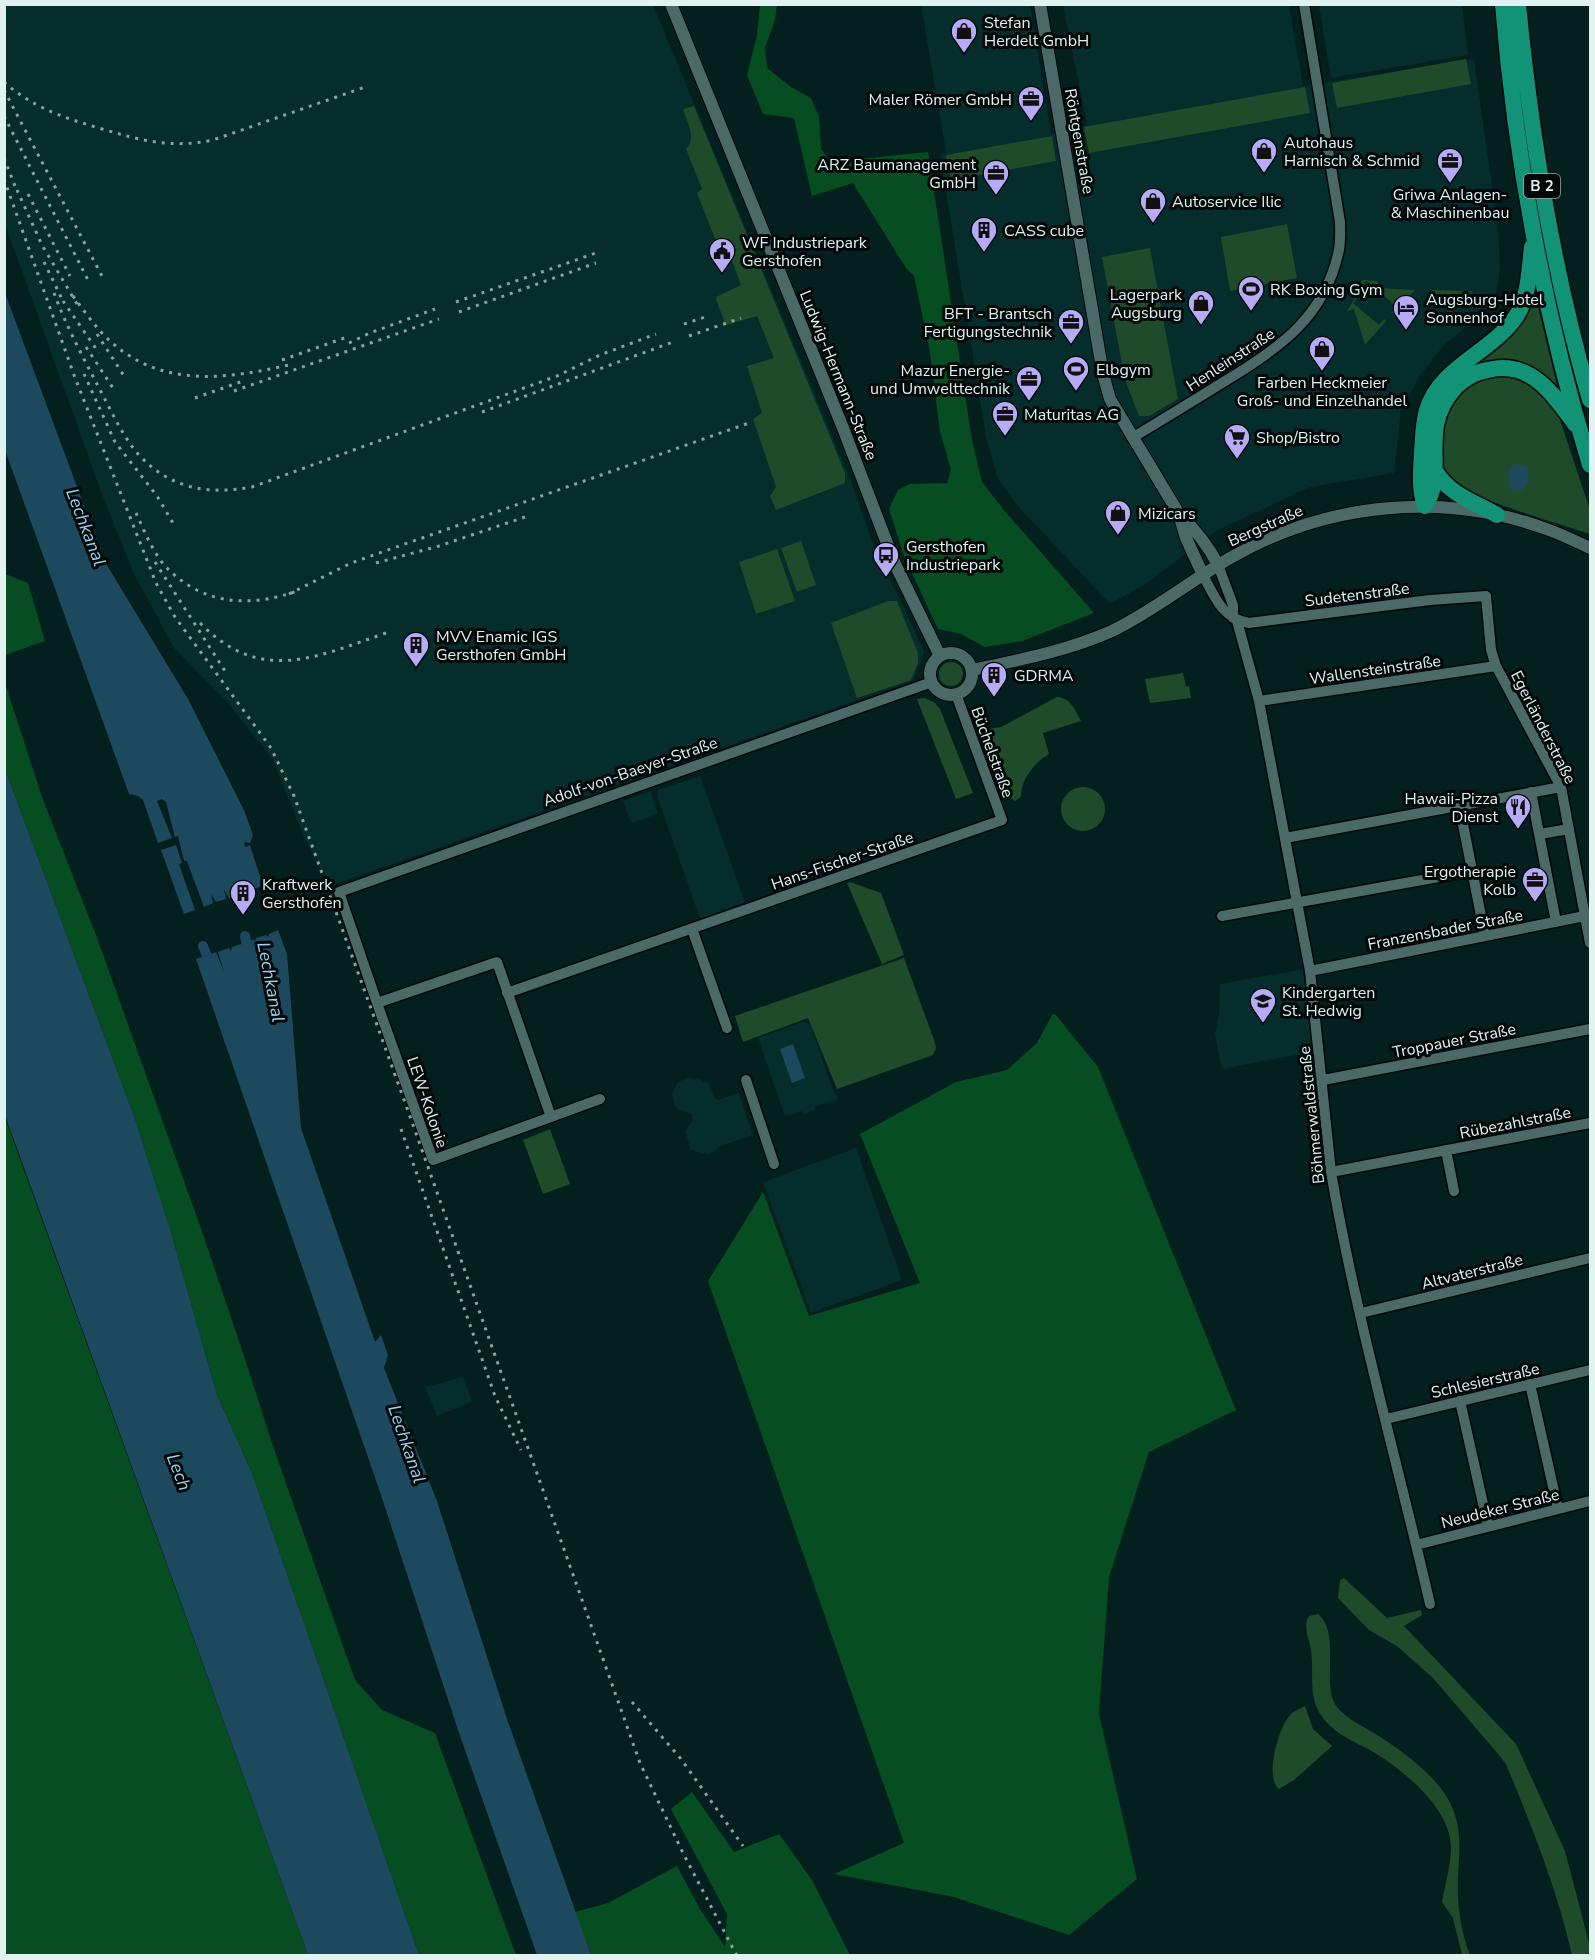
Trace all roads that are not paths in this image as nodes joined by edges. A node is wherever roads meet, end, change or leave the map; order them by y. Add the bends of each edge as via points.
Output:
1 (671, 4) edge
2 (1040, 4) edge
3 (1304, 4) edge
4 (1503, 4) edge
5 (1518, 4) edge
6 (1534, 234) junction
7 (1590, 400) edge
8 (1580, 432) junction
9 (1132, 438) junction
10 (1590, 465) edge
11 (1434, 469) junction
12 (1425, 506) junction
13 (1179, 514) junction
14 (1497, 515) junction
15 (1590, 548) edge
16 (1218, 565) junction
17 (1203, 574) junction
18 (1486, 596) joint
19 (1235, 620) junction
20 (940, 656) junction
21 (1496, 666) junction
22 (972, 670) junction
23 (932, 682) junction
24 (956, 694) junction
25 (1258, 701) junction
26 (1561, 787) junction
27 (1531, 792) junction
28 (1459, 804) junction
29 (1002, 820) joint
30 (1569, 829) junction
31 (1540, 834) junction
32 (1285, 838) junction
33 (1472, 871) junction
34 (339, 892) joint
35 (1298, 904) junction
36 (1222, 916) dead end
37 (1585, 916) junction
38 (1556, 922) junction
39 (692, 928) junction
40 (1485, 936) junction
41 (1590, 943) edge
42 (1310, 971) junction
43 (507, 993) junction
44 (377, 1003) junction
45 (727, 1028) dead end
46 (1590, 1029) edge
47 (746, 1080) dead end
48 (1323, 1080) junction
49 (600, 1099) dead end
50 (551, 1117) junction
51 (1590, 1123) edge
52 (1446, 1150) junction
53 (774, 1164) dead end
54 (1331, 1172) junction
55 (1454, 1191) dead end
56 (1590, 1258) edge
57 (1361, 1313) junction
58 (1590, 1370) edge
59 (1530, 1384) junction
60 (1460, 1401) junction
61 (1386, 1419) junction
62 (1590, 1501) edge
63 (1558, 1509) junction
64 (1488, 1526) junction
65 (1416, 1545) junction
66 (1430, 1604) dead end

1 - 20 street, Ludwig-Hermann-Straße via 893,558
2 - 9 street, Röntgenstraße via 1103,374 1110,399
3 - 9 street, Henleinstraße via 1340,222 1339,253 1327,286 1305,322 1284,343
4 - 6 highway, B 2 via 1516,124
5 - 7 highway, B 2 via 1547,216
6 - 8 highway, B 2
6 - 12 highway, B 2 via 1526,294 1515,317 1494,341 1448,377 1427,410 1420,487
8 - 10 highway, B 2
8 - 11 highway, B 2 via 1557,399 1535,378 1512,368 1482,370 1457,385 1439,412
9 - 13 street, Röntgenstraße
11 - 12 highway, B 2 via 1434,487
11 - 14 highway via 1456,494
12 - 14 street, Bergstraße
12 - 16 street, Bergstraße via 1323,518 1257,543
13 - 16 street, Röntgenstraße via 1196,530
13 - 17 street, Röntgenstraße
14 - 15 street, Bergstraße
16 - 17 street, Bergstraße
16 - 19 street
17 - 19 street via 1223,610
17 - 22 street, Bergstraße via 1142,614 1083,643
18 - 19 street, Sudetenstraße via 1249,623
18 - 21 street, Egerländerstraße
19 - 25 street, Böhmerwaldstraße
20 - 22 street via 954,653 966,659
20 - 23 street via 932,666
21 - 25 street, Wallensteinstraße
21 - 26 street, Egerländerstraße
22 - 24 street via 969,685
23 - 24 street via 939,691
23 - 34 street, Adolf-von-Baeyer-Straße
24 - 29 street, Büchelstraße
25 - 32 street, Böhmerwaldstraße
26 - 27 street
26 - 30 street, Egerländerstraße
27 - 28 street
27 - 31 street
28 - 32 street
28 - 33 street
29 - 39 street, Hans-Fischer-Straße
30 - 31 street
30 - 37 street, Egerländerstraße
31 - 38 street
32 - 35 street, Böhmerwaldstraße
33 - 35 street
33 - 40 street
34 - 44 street, LEW-Kolonie
35 - 36 street
35 - 42 street, Böhmerwaldstraße
37 - 38 street, Franzensbader Straße
37 - 41 street, Egerländerstraße
38 - 40 street, Franzensbader Straße
39 - 43 street, Hans-Fischer-Straße
39 - 45 street
40 - 42 street, Franzensbader Straße
42 - 48 street, Böhmerwaldstraße
43 - 44 street via 497,962
43 - 50 street
44 - 50 street, LEW-Kolonie via 433,1160
46 - 48 street, Troppauer Straße
47 - 53 street
48 - 54 street, Böhmerwaldstraße
49 - 50 street, LEW-Kolonie
51 - 52 street, Rübezahlstraße
52 - 54 street, Rübezahlstraße
52 - 55 street, Rübezahlstraße
54 - 57 street, Böhmerwaldstraße
56 - 57 street, Altvaterstraße
57 - 61 street, Böhmerwaldstraße
58 - 59 street, Schlesierstraße
59 - 60 street, Schlesierstraße
59 - 63 street
60 - 61 street, Schlesierstraße
60 - 64 street
61 - 65 street, Böhmerwaldstraße
62 - 63 street, Neudeker Straße
63 - 64 street, Neudeker Straße
64 - 65 street, Neudeker Straße
65 - 66 street, Böhmerwaldstraße

